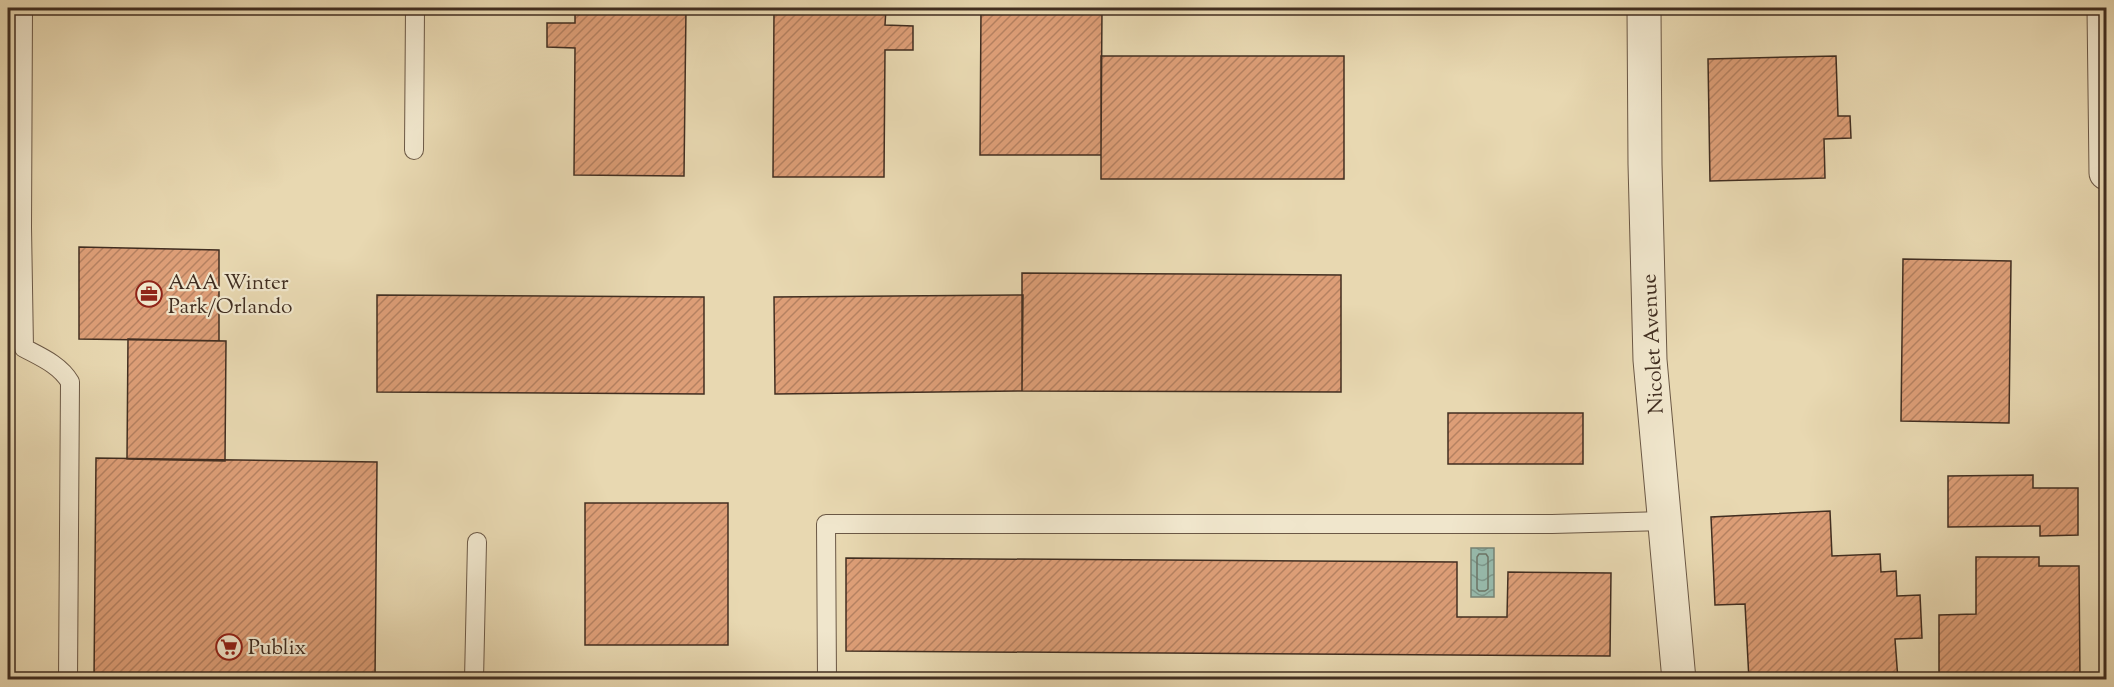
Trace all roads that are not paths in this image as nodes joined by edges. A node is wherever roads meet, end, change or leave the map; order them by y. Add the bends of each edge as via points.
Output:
1 (23, 8) edge
2 (414, 8) edge
3 (1644, 8) edge
4 (2104, 8) edge
5 (414, 150) dead end
6 (2106, 173) edge
7 (1665, 521) junction
8 (477, 542) dead end
9 (68, 680) edge
10 (474, 680) edge
11 (827, 680) edge
12 (1679, 680) edge

1 - 9 lane via 24,348 56,367 70,382
2 - 5 lane
3 - 7 street, Nicolet Avenue via 1650,360
4 - 6 street
7 - 11 lane via 826,524
7 - 12 street, Nicolet Avenue
8 - 10 lane

